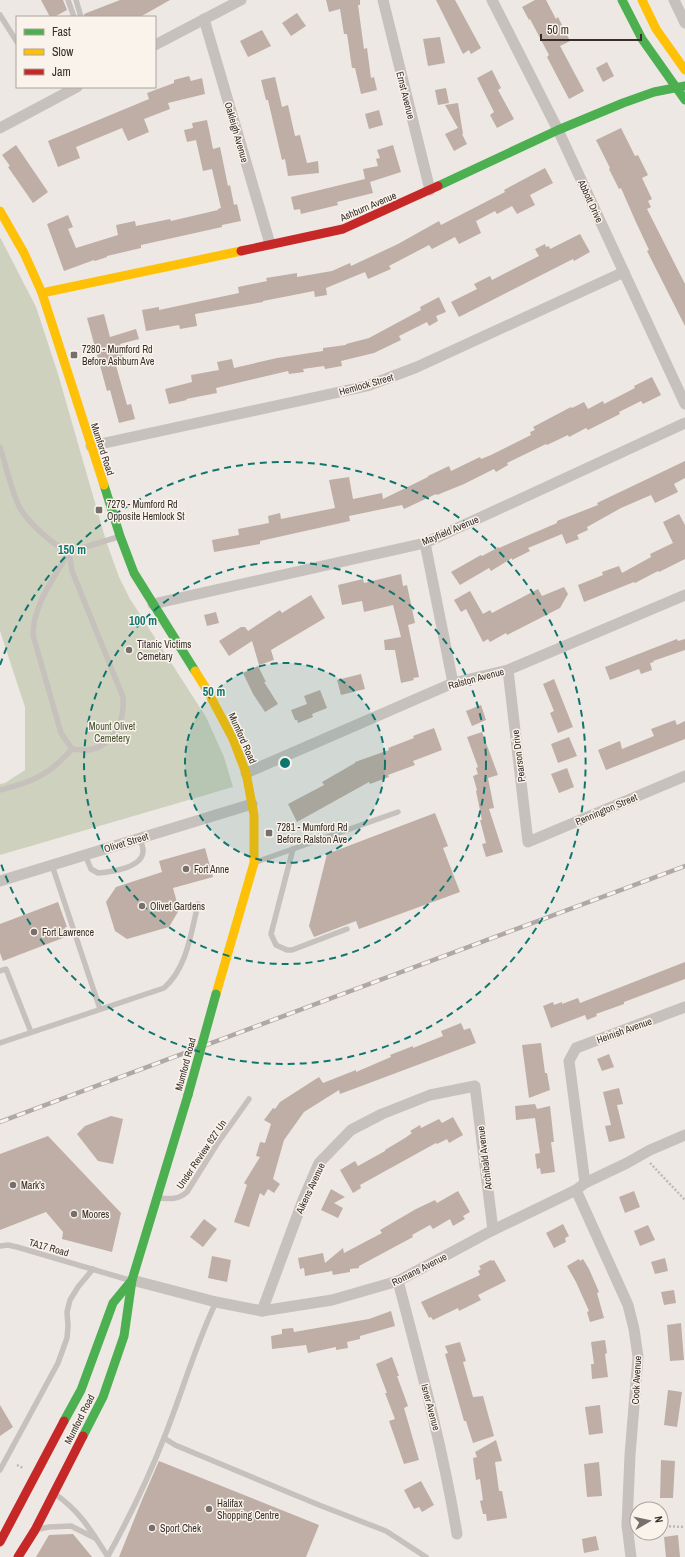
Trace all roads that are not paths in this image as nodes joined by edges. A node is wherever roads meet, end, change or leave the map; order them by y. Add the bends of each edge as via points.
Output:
1 (68, 0) edge
2 (76, 0) edge
3 (240, 0) edge
4 (383, 0) edge
5 (492, 0) edge
6 (622, 0) edge
7 (642, 0) edge
8 (674, 0) edge
9 (0, 15) edge
10 (74, 16) edge
11 (81, 16) edge
12 (204, 19) junction
13 (685, 23) edge
14 (16, 40) edge
15 (156, 44) edge
16 (685, 70) edge
17 (685, 86) edge
18 (69, 89) edge
19 (685, 100) edge
20 (0, 128) edge
21 (558, 130) junction
22 (430, 190) junction
23 (0, 211) edge
24 (270, 244) junction
25 (624, 272) junction
26 (42, 293) junction
27 (685, 404) edge
28 (685, 423) edge
29 (91, 446) junction
30 (0, 447) edge
31 (120, 536) junction
32 (425, 543) junction
33 (68, 552) junction
34 (685, 595) edge
35 (153, 604) junction
36 (508, 670) junction
37 (453, 683) junction
38 (72, 749) junction
39 (246, 773) junction
40 (685, 776) edge
41 (0, 790) edge
42 (252, 804) junction
43 (398, 812) dead end
44 (140, 838) junction
45 (528, 842) joint
46 (293, 849) junction
47 (85, 855) junction
48 (254, 863) junction
49 (52, 865) junction
50 (0, 881) edge
51 (198, 904) dead end
52 (347, 929) dead end
53 (0, 971) edge
54 (685, 1007) edge
55 (100, 1009) junction
56 (31, 1032) junction
57 (0, 1043) edge
58 (476, 1086) joint
59 (249, 1099) dead end
60 (685, 1135) edge
61 (585, 1183) junction
62 (576, 1190) junction
63 (157, 1198) junction
64 (493, 1230) junction
65 (0, 1246) edge
66 (93, 1269) junction
67 (132, 1280) junction
68 (398, 1281) junction
69 (216, 1302) junction
70 (262, 1311) junction
71 (164, 1438) junction
72 (0, 1470) edge
73 (54, 1493) junction
74 (35, 1530) junction
75 (457, 1534) dead end
76 (97, 1539) junction
77 (0, 1542) edge
78 (18, 1557) edge
79 (108, 1557) edge
80 (426, 1557) edge
81 (631, 1557) edge

1 - 10 lane
2 - 11 lane
3 - 12 street
4 - 22 street, Ernst Avenue
5 - 21 street, Abbott Drive
6 - 19 main road, bridge via 642,39
7 - 16 main road via 656,29
8 - 13 street
9 - 14 lane
12 - 15 street
12 - 24 street, Oakleigh Avenue
17 - 21 main road, Ashburn Avenue via 654,92
18 - 20 street
21 - 22 main road, Ashburn Avenue
21 - 25 street, Abbott Drive
22 - 24 main road, Ashburn Avenue via 342,229
23 - 26 main road, Mumford Road via 24,253
24 - 26 main road, Ashburn Avenue
25 - 27 street, Abbott Drive
25 - 29 street, Hemlock Street via 417,367 367,386
26 - 29 main road, Mumford Road
28 - 32 street, Mayfield Avenue
29 - 31 main road, Mumford Road
30 - 33 lane via 20,508 41,533 60,549
31 - 33 lane
31 - 35 main road, Mumford Road via 134,573
32 - 35 street, Mayfield Avenue
32 - 37 street
33 - 38 lane via 36,611 33,635 61,733
33 - 38 lane via 72,571 123,697 124,709 109,741 88,750
34 - 36 street, Ralston Avenue
35 - 39 main road, Mumford Road via 207,690
36 - 37 street, Ralston Avenue
36 - 45 street, Pearson Drive
37 - 39 street, Ralston Avenue
38 - 41 lane via 61,762 38,778
39 - 42 main road, Mumford Road
40 - 45 street, Pennington Street
42 - 44 street, Olivet Street
42 - 48 main road, Mumford Road
43 - 46 lane
44 - 47 street, Olivet Street
44 - 47 lane via 143,851 141,858 132,866 116,871 98,873 91,869
46 - 48 lane
46 - 52 lane via 271,934 276,945 292,950
47 - 49 street, Olivet Street
48 - 63 main road, Mumford Road, bridge
49 - 50 street, Olivet Street
49 - 55 lane
51 - 55 lane via 187,950 172,980 164,988
53 - 56 lane via 6,969
54 - 61 street, Heinish Avenue via 576,1048 569,1061
55 - 56 lane
56 - 57 lane
58 - 64 street, Archibald Avenue
58 - 70 street, Aikens Avenue via 430,1095 382,1114 351,1130 319,1163
59 - 63 lane, Under Review 627 Un via 187,1192 175,1199
60 - 61 street, Romans Avenue
61 - 62 street, Romans Avenue
62 - 64 street, Romans Avenue
62 - 81 street, Cook Avenue via 628,1305 634,1329 638,1357 627,1525
63 - 67 main road, Mumford Road
64 - 68 street, Romans Avenue
65 - 66 lane, TA17 Road via 17,1247
66 - 67 lane, TA17 Road
66 - 72 lane via 70,1300 67,1312 67,1338 58,1363
67 - 69 street, Romans Avenue
67 - 73 main road, Mumford Road via 124,1336 104,1397
67 - 77 main road, Mumford Road via 113,1302 81,1390
68 - 70 street, Romans Avenue via 332,1300
68 - 75 street, Isner Avenue via 439,1438
69 - 70 street, Romans Avenue
69 - 71 lane via 204,1327
71 - 79 lane via 133,1509
71 - 80 lane via 386,1531
73 - 74 main road, Mumford Road
73 - 76 lane via 83,1518
74 - 76 lane via 71,1526
74 - 78 main road, Mumford Road
76 - 79 lane

